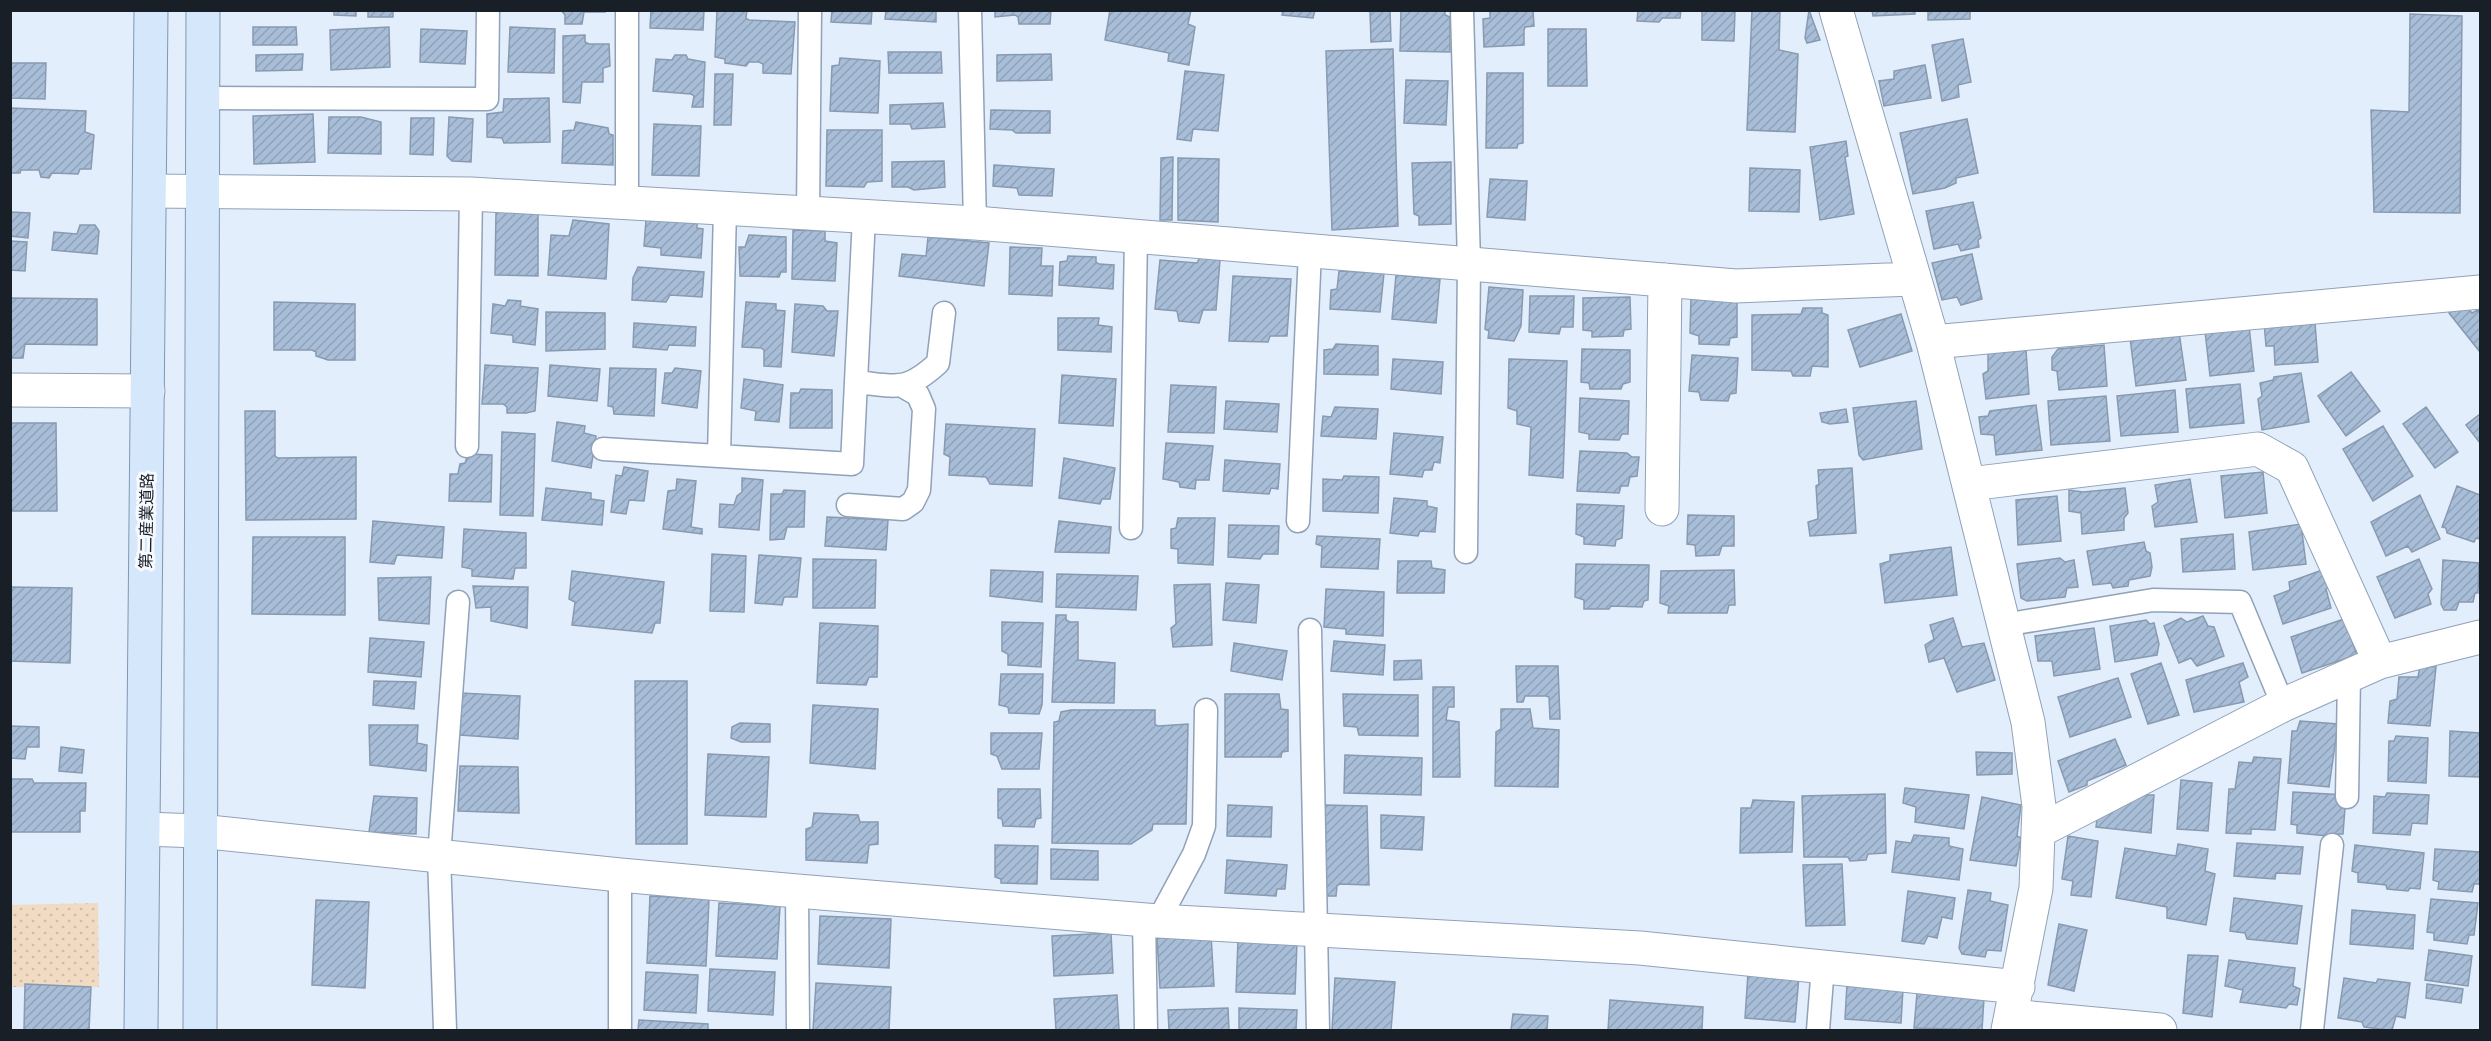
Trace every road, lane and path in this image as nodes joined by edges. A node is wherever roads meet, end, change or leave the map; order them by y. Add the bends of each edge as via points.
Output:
1 (151, 10) edge
2 (203, 10) edge
3 (488, 10) edge
4 (627, 10) edge
5 (810, 10) edge
6 (970, 10) edge
7 (1462, 10) edge
8 (1836, 10) edge
9 (202, 98) junction
10 (150, 191) junction
11 (200, 191) junction
12 (471, 194) junction
13 (627, 203) junction
14 (725, 209) junction
15 (808, 213) junction
16 (864, 217) junction
17 (975, 224) junction
18 (1136, 236) junction
19 (1310, 251) junction
20 (1469, 263) junction
21 (1913, 279) junction
22 (1665, 280) junction
23 (2481, 292) edge
24 (944, 314) dead end
25 (1933, 342) junction
26 (856, 382) junction
27 (904, 387) junction
28 (10, 390) edge
29 (148, 391) junction
30 (467, 446) dead end
31 (603, 449) dead end
32 (719, 456) junction
33 (1970, 484) junction
34 (848, 505) dead end
35 (1662, 509) dead end
36 (1298, 521) dead end
37 (1131, 528) dead end
38 (1466, 552) dead end
39 (458, 602) dead end
40 (2004, 625) junction
41 (1310, 630) dead end
42 (2481, 638) edge
43 (2380, 662) junction
44 (2349, 676) junction
45 (2283, 705) junction
46 (1206, 710) dead end
47 (2347, 797) dead end
48 (144, 829) junction
49 (199, 831) junction
50 (2039, 831) junction
51 (2332, 845) dead end
52 (440, 856) junction
53 (620, 875) junction
54 (797, 891) junction
55 (1151, 920) junction
56 (1315, 930) junction
57 (1823, 966) junction
58 (2012, 1011) edge
59 (141, 1030) edge
60 (200, 1030) edge
61 (445, 1030) edge
62 (620, 1030) edge
63 (798, 1030) edge
64 (1146, 1030) edge
65 (1318, 1030) edge
66 (1818, 1030) edge
67 (2160, 1030) edge
68 (2312, 1030) edge

1 - 10 main road, 第二産業道路
2 - 9 main road
3 - 9 lane via 487,99
4 - 13 lane
5 - 15 lane
6 - 17 lane
7 - 20 lane
8 - 21 street
9 - 11 main road
10 - 11 street
10 - 29 main road, 第二産業道路
11 - 12 street
11 - 49 main road
12 - 13 street
12 - 30 lane
13 - 14 street
14 - 15 street
14 - 32 lane
15 - 16 street
16 - 17 street
16 - 26 lane
17 - 18 street
18 - 19 street
18 - 37 lane
19 - 20 street
19 - 36 lane
20 - 22 street
20 - 38 lane
21 - 22 street via 1736,286
21 - 25 street
22 - 35 street
23 - 25 street
24 - 27 lane via 938,363
25 - 33 street
26 - 27 lane
26 - 32 lane via 852,464
27 - 34 lane via 918,395 924,409 919,490 913,502 903,509
28 - 29 street
29 - 48 main road, 第二産業道路
31 - 32 lane
33 - 40 street
33 - 43 street via 2258,449 2292,468
39 - 52 lane
40 - 45 lane via 2153,600 2240,602
40 - 50 street via 2028,722
41 - 56 lane
42 - 43 street
43 - 44 street
44 - 45 street
44 - 47 lane
45 - 50 street
46 - 55 lane via 1204,826 1194,854
48 - 49 street
48 - 59 main road, 第二産業道路
49 - 52 street
49 - 60 main road
50 - 58 street via 2036,888
51 - 68 lane
52 - 53 street
52 - 61 lane
53 - 54 street
53 - 62 lane
54 - 55 street
54 - 63 lane
55 - 56 street
55 - 64 lane
56 - 57 street via 1640,948
56 - 65 lane
57 - 58 street
57 - 66 lane
58 - 67 street

